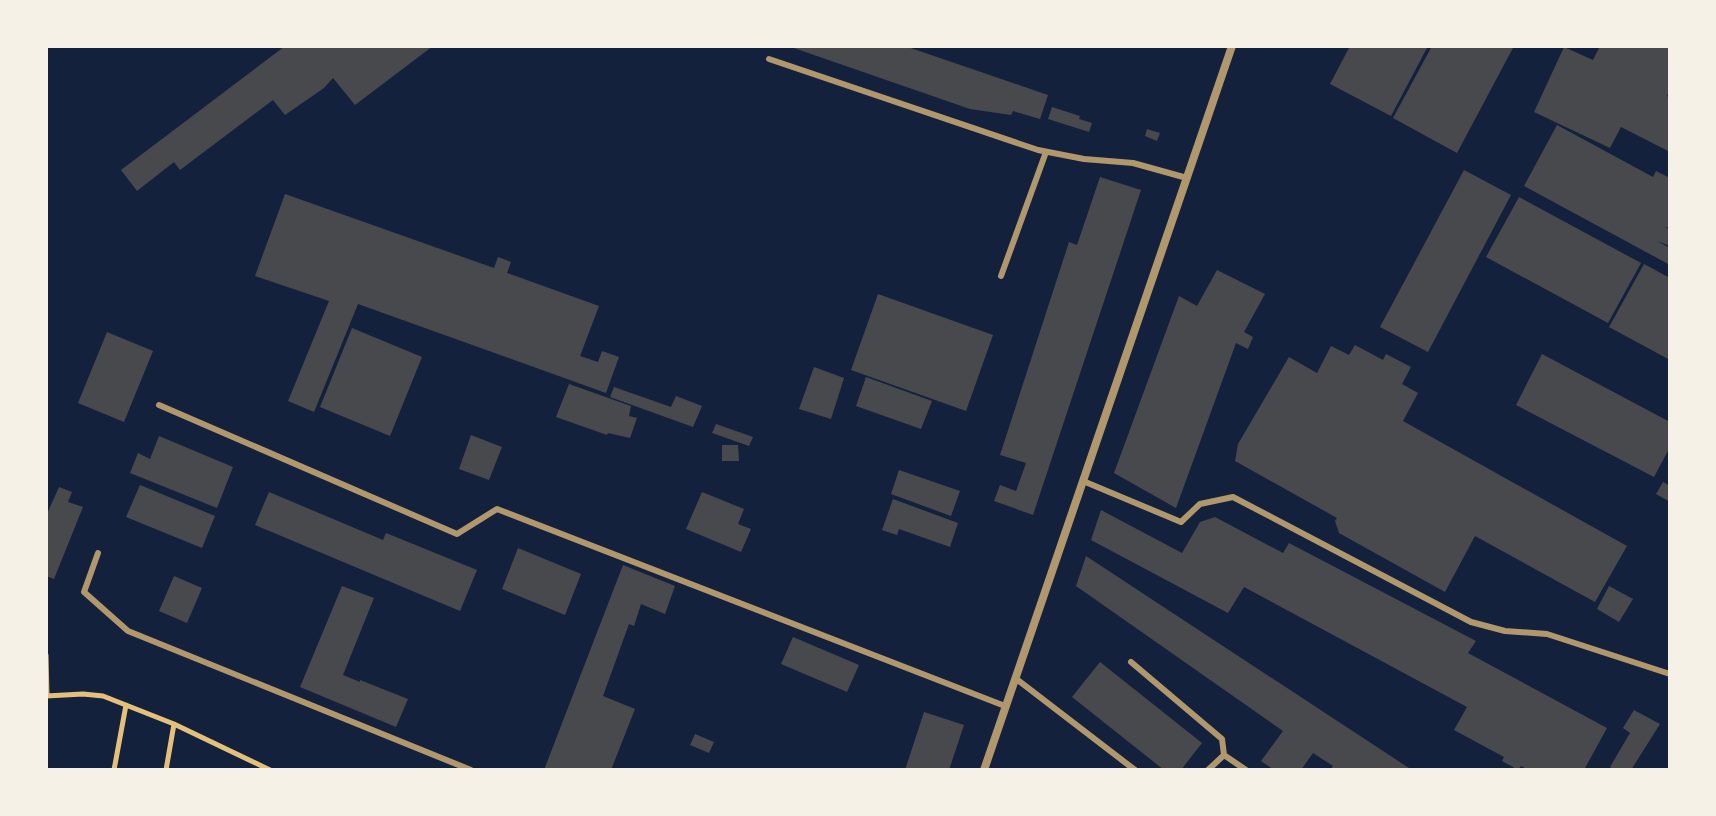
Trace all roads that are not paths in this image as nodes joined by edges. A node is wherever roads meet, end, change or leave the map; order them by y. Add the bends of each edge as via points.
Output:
1 (1232, 46) edge
2 (769, 59) dead end
3 (1046, 152) junction
4 (1187, 178) junction
5 (1001, 276) dead end
6 (159, 405) dead end
7 (1083, 481) junction
8 (98, 553) dead end
9 (1131, 662) dead end
10 (1670, 674) edge
11 (1015, 678) junction
12 (1005, 706) junction
13 (1224, 755) junction
14 (471, 770) edge
15 (984, 770) edge
16 (1135, 770) edge
17 (1208, 770) edge
18 (1246, 770) edge

1 - 4 street
2 - 3 lane
3 - 4 lane via 1133,163
3 - 5 lane
4 - 7 street
6 - 12 lane via 457,534 497,509
7 - 10 lane via 1181,522 1200,504 1233,497 1471,622 1547,634
7 - 11 street
8 - 14 lane via 84,592 128,631
9 - 13 lane via 1222,739
11 - 12 street
11 - 16 lane
12 - 15 street
13 - 17 lane
13 - 18 lane

